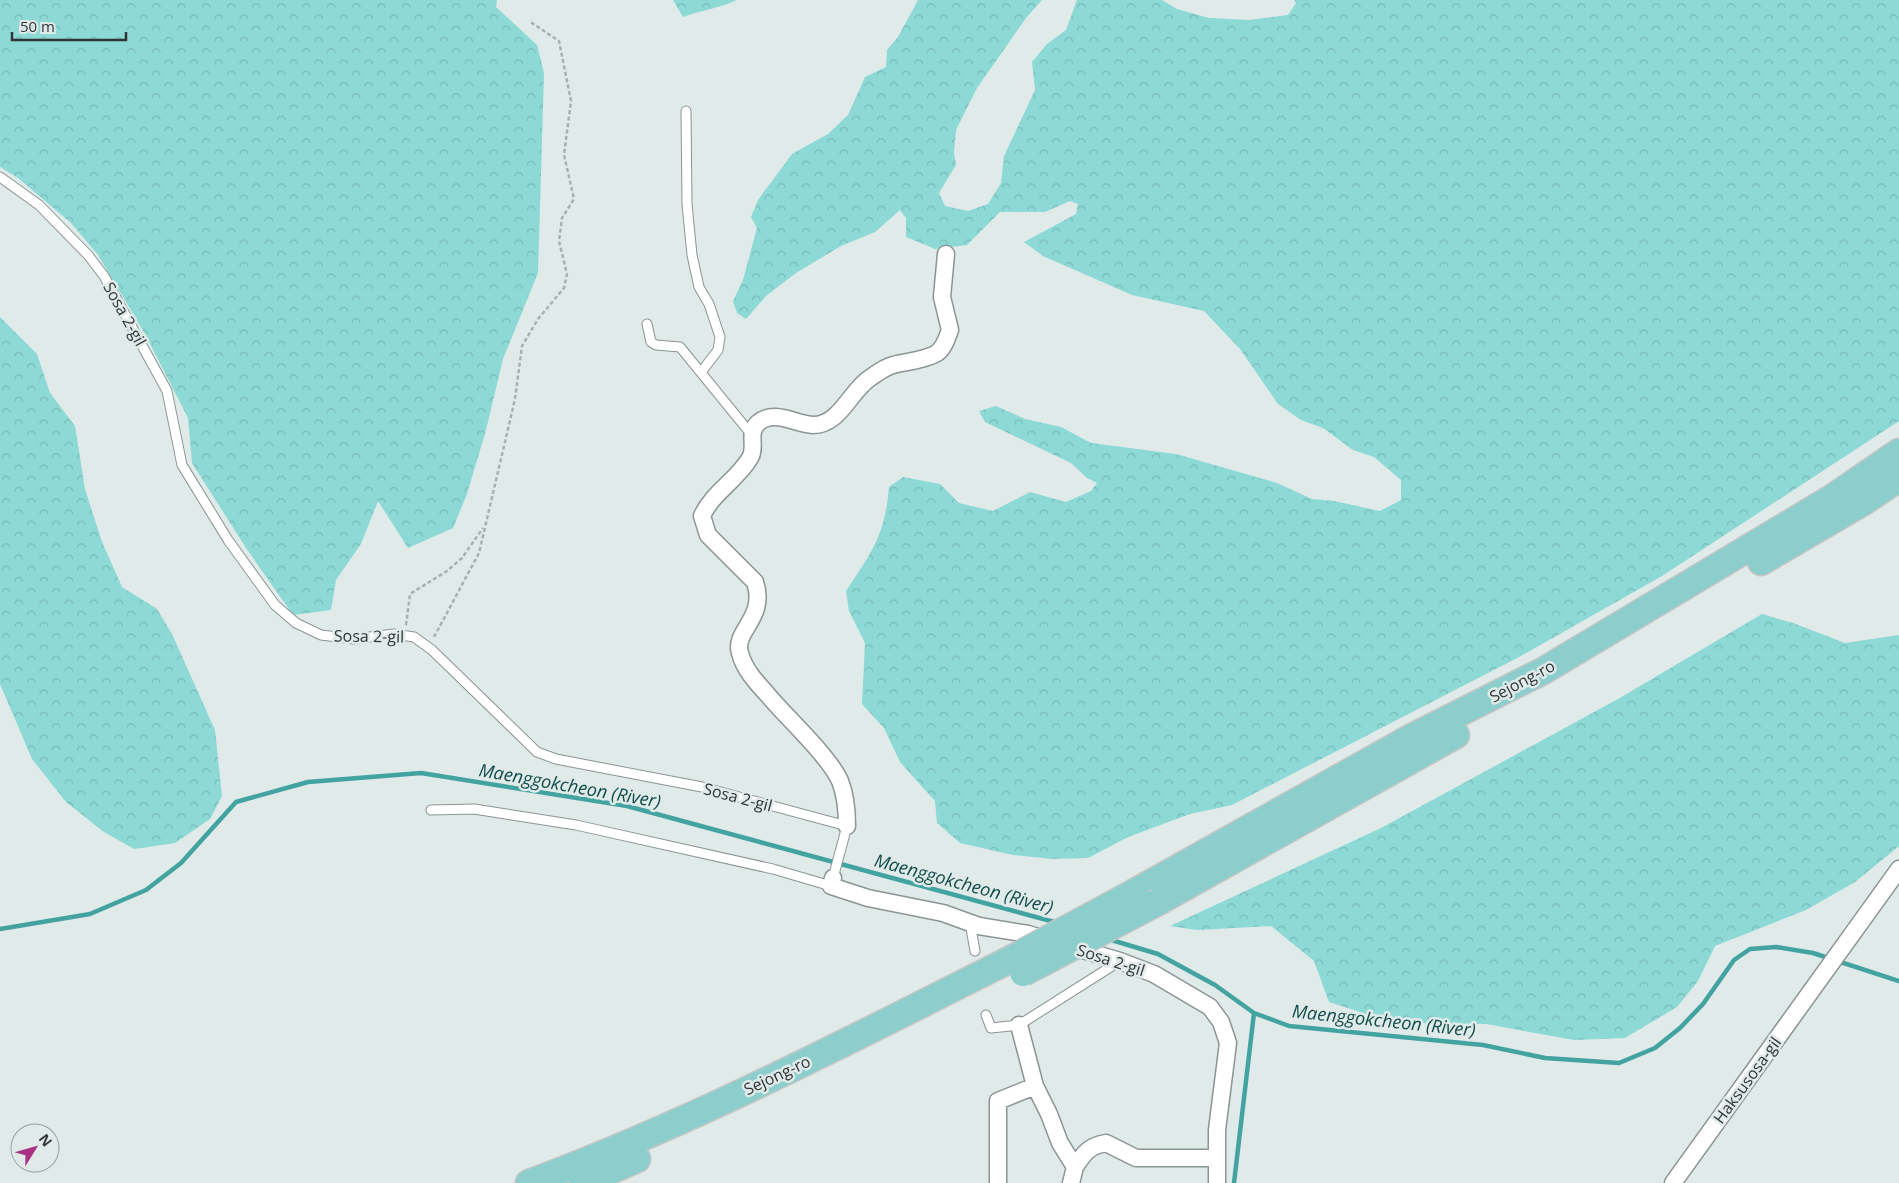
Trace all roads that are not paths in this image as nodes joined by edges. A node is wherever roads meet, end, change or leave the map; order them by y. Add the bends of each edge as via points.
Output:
1 (686, 111) dead end
2 (0, 176) edge
3 (946, 254) dead end
4 (647, 324) dead end
5 (702, 371) junction
6 (751, 434) junction
7 (1899, 452) edge
8 (1899, 478) edge
9 (431, 810) dead end
10 (846, 829) junction
11 (1899, 869) edge
12 (832, 882) junction
13 (1146, 897) junction
14 (970, 923) junction
15 (975, 951) dead end
16 (1120, 961) junction
17 (1021, 964) junction
18 (986, 1015) dead end
19 (1019, 1025) junction
20 (1035, 1086) junction
21 (1217, 1158) junction
22 (1073, 1175) edge
23 (530, 1183) edge
24 (583, 1183) edge
25 (998, 1183) edge
26 (1216, 1183) edge
27 (1673, 1183) edge

1 - 5 lane via 687,204 692,255 699,287 709,304 720,337 718,350
2 - 10 lane, Sosa 2-gil via 40,205 104,276 167,391 182,465 228,540 275,605 296,623 321,635 354,639 394,634 414,638 428,647 537,752 556,760 702,787
3 - 6 street via 942,297 950,330 938,352 891,366 871,377 835,417 824,423 813,425 768,417 757,424
4 - 5 lane via 651,342 680,347
5 - 6 lane
6 - 10 street via 752,455 706,505 703,524 708,535 755,582 759,603 740,641 739,651 751,676 808,739 839,780 848,809
7 - 13 main road, Sejong-ro via 1832,498 1543,671 1412,737
8 - 13 main road, Sejong-ro via 1551,686
9 - 12 lane via 474,809 576,825
10 - 12 lane
11 - 27 street, Haksusosa-gil
12 - 14 street, Sosa 2-gil via 868,898 943,913
13 - 17 main road, bridge
14 - 15 lane
14 - 16 street, Sosa 2-gil via 1028,934
16 - 19 lane
16 - 21 street, Sosa 2-gil via 1154,974 1196,999 1210,1008 1221,1022 1228,1043 1217,1130
17 - 23 main road, Sejong-ro via 604,1155
17 - 24 main road, Sejong-ro via 787,1089
18 - 19 lane via 991,1028
19 - 20 street
20 - 22 street
20 - 25 street via 998,1101
21 - 22 street via 1136,1158 1106,1142 1084,1152
21 - 26 street, Sosa 2-gil

